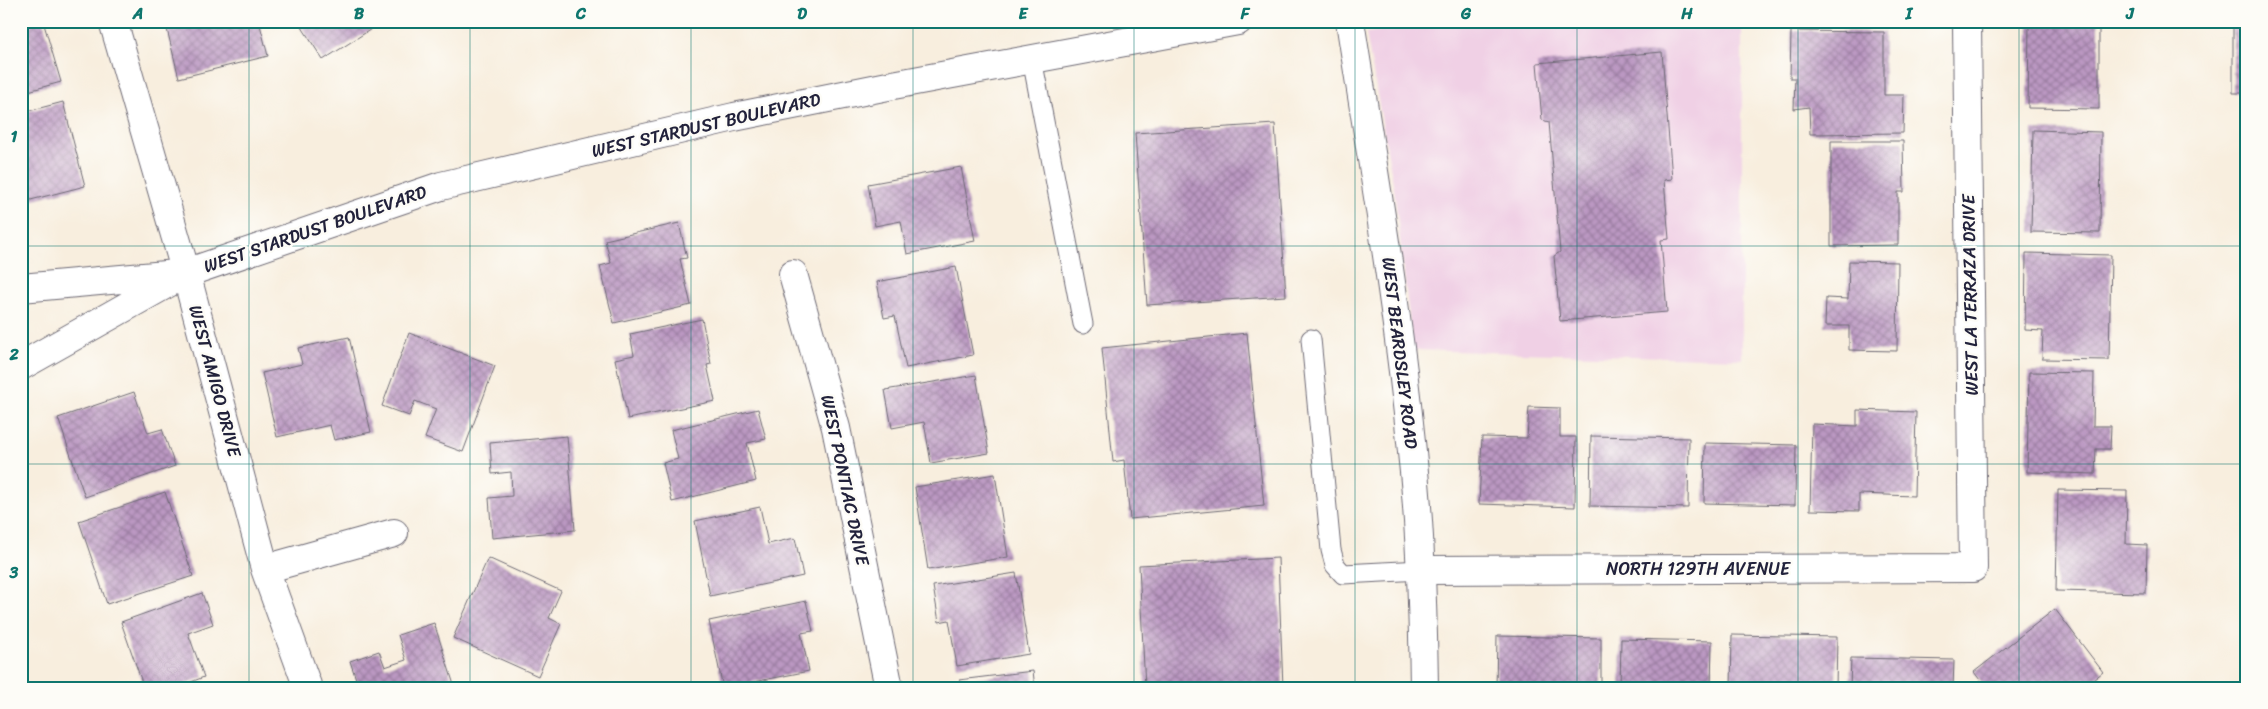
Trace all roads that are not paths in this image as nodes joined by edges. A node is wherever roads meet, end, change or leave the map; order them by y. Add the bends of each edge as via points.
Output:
1 (113, 21) edge
2 (1238, 21) edge
3 (1350, 21) edge
4 (1967, 21) edge
5 (1032, 59) junction
6 (186, 273) junction
7 (793, 274) dead end
8 (21, 288) edge
9 (1084, 324) dead end
10 (1311, 339) dead end
11 (21, 366) edge
12 (394, 533) dead end
13 (1973, 568) joint
14 (265, 569) junction
15 (1422, 570) junction
16 (308, 688) edge
17 (889, 688) edge
18 (1424, 688) edge

1 - 6 street, WEST AMIGO DRIVE
2 - 5 street, WEST STARDUST BOULEVARD
3 - 15 street, WEST BEARDSLEY ROAD via 1397,323 1414,462
4 - 13 street, WEST LA TERRAZA DRIVE
5 - 6 street, WEST STARDUST BOULEVARD via 734,117 441,186
5 - 9 lane
6 - 8 street, WEST STARDUST BOULEVARD
6 - 11 street, WEST STARDUST BOULEVARD
6 - 14 street, WEST AMIGO DRIVE
7 - 17 street, WEST PONTIAC DRIVE via 836,428
10 - 15 lane via 1335,565 1343,574
12 - 14 street
13 - 15 street, NORTH 129TH AVENUE
14 - 16 street, WEST AMIGO DRIVE
15 - 18 street, WEST BEARDSLEY ROAD

